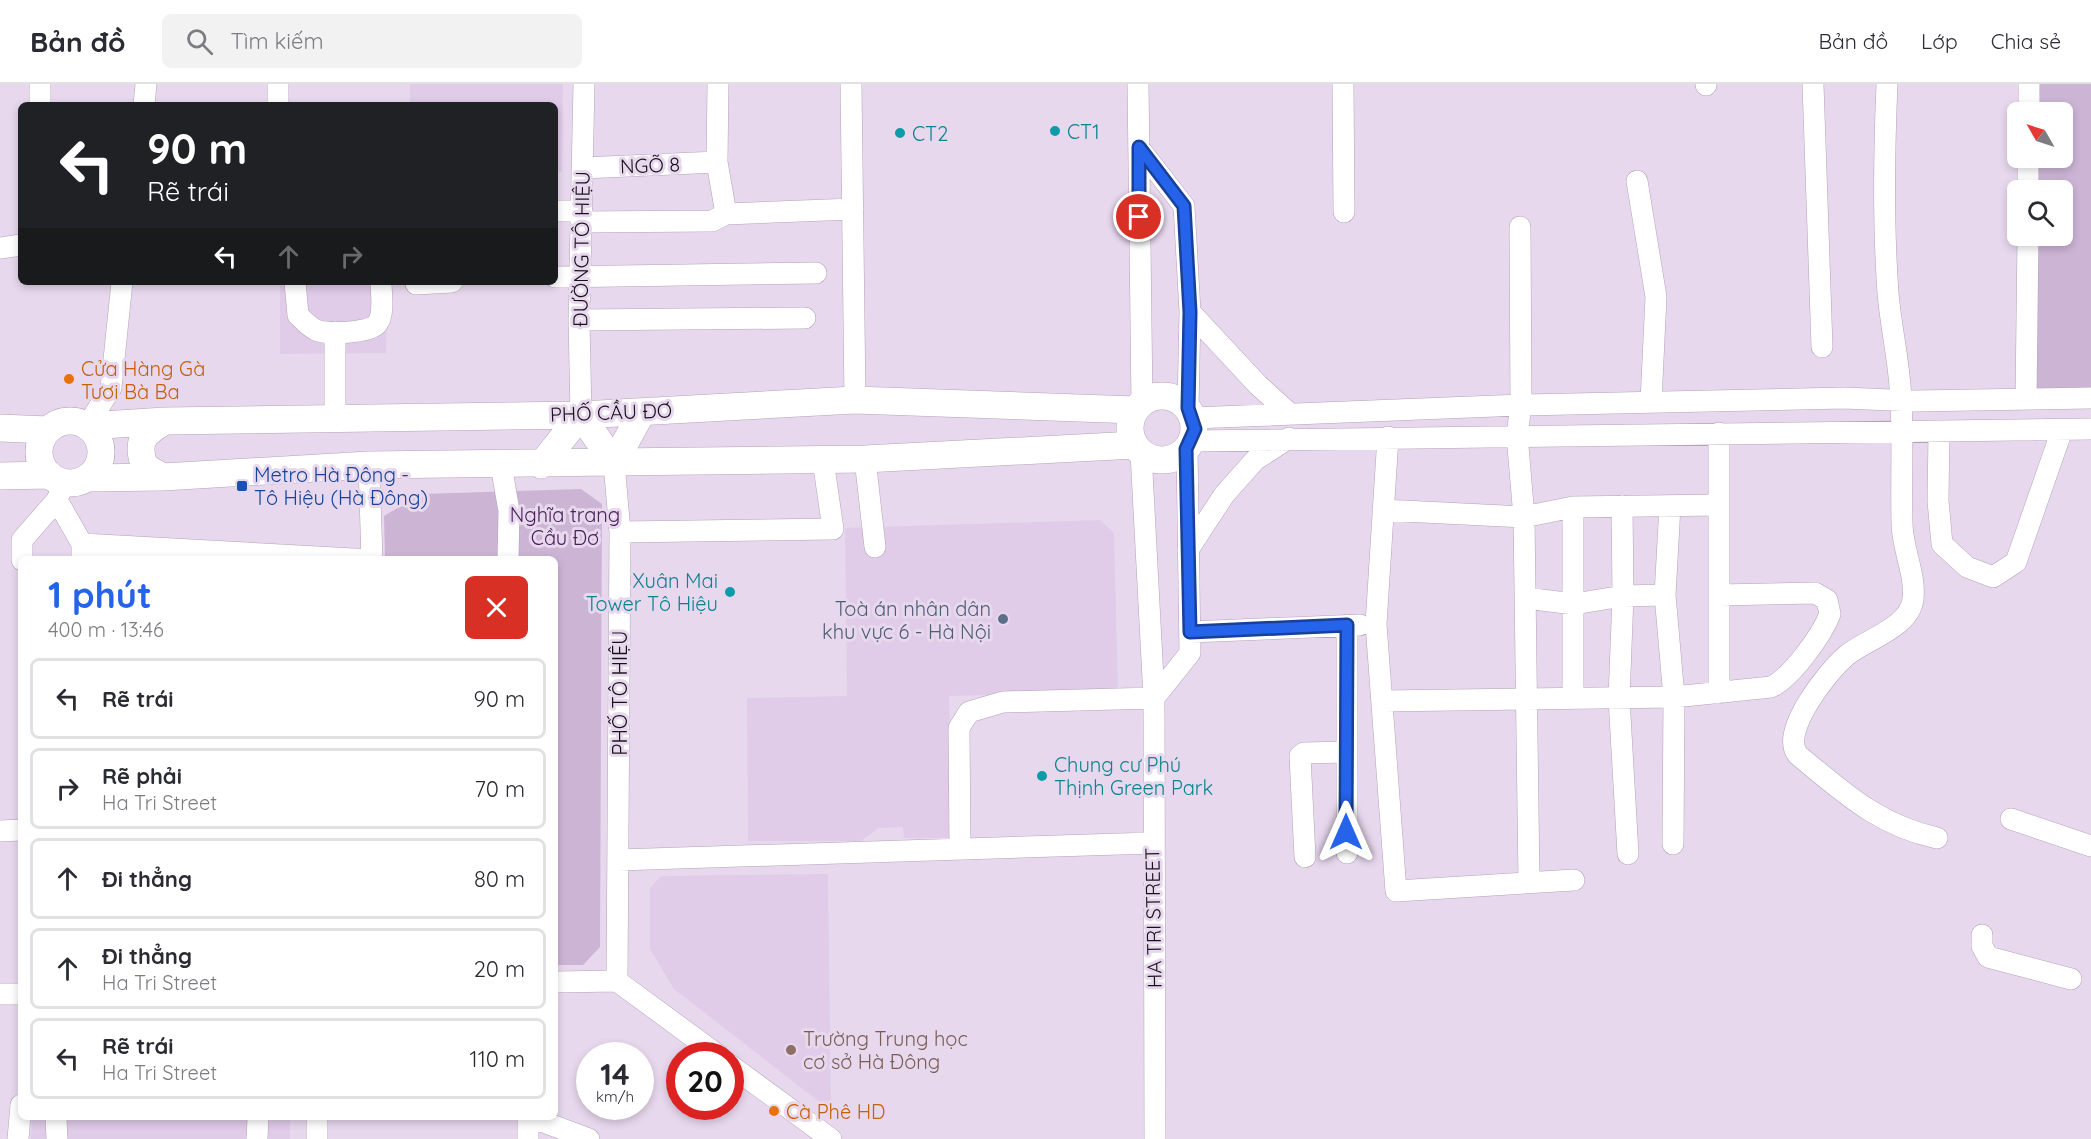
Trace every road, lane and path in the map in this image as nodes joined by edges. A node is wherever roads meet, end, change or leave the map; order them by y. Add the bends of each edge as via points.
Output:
1 (40, 84) edge
2 (146, 84) edge
3 (278, 84) edge
4 (584, 84) edge
5 (718, 84) edge
6 (851, 84) edge
7 (1138, 84) edge
8 (1343, 84) edge
9 (1813, 84) edge
10 (1887, 84) edge
11 (2029, 84) edge
12 (40, 102) edge
13 (144, 102) edge
14 (278, 102) edge
15 (2029, 102) edge
16 (1139, 147) junction
17 (717, 162) junction
18 (583, 168) junction
19 (1637, 180) dead end
20 (853, 209) junction
21 (558, 212) edge
22 (1344, 212) dead end
23 (726, 214) junction
24 (581, 217) junction
25 (1520, 227) dead end
26 (18, 245) edge
27 (2028, 246) edge
28 (0, 248) edge
29 (816, 273) dead end
30 (580, 275) junction
31 (558, 277) edge
32 (122, 285) edge
33 (295, 285) edge
34 (381, 285) edge
35 (1190, 312) junction
36 (805, 318) dead end
37 (579, 320) junction
38 (335, 332) junction
39 (1822, 348) dead end
40 (2091, 398) edge
41 (2026, 399) junction
42 (855, 400) junction
43 (1904, 400) junction
44 (1651, 402) junction
45 (1521, 405) junction
46 (1138, 406) junction
47 (642, 412) junction
48 (1290, 414) junction
49 (581, 415) junction
50 (334, 417) junction
51 (165, 421) junction
52 (87, 426) junction
53 (0, 428) edge
54 (1190, 429) junction
55 (2091, 429) edge
56 (48, 430) junction
57 (2062, 430) junction
58 (1904, 432) junction
59 (1719, 433) junction
60 (1936, 433) junction
61 (1517, 435) junction
62 (1388, 437) junction
63 (1289, 438) junction
64 (1138, 449) junction
65 (865, 459) junction
66 (823, 460) junction
67 (614, 463) junction
68 (369, 465) junction
69 (501, 465) junction
70 (541, 465) junction
71 (0, 476) edge
72 (163, 477) junction
73 (64, 484) junction
74 (1719, 505) junction
75 (1622, 506) junction
76 (1670, 506) junction
77 (1573, 507) junction
78 (1383, 510) junction
79 (1524, 517) junction
80 (620, 532) junction
81 (875, 546) dead end
82 (1188, 550) junction
83 (81, 552) edge
84 (138, 553) edge
85 (22, 556) edge
86 (238, 556) edge
87 (372, 556) edge
88 (508, 556) edge
89 (1719, 595) junction
90 (1623, 596) junction
91 (1665, 596) junction
92 (1525, 598) junction
93 (1574, 604) junction
94 (1376, 624) junction
95 (1347, 625) junction
96 (1190, 632) junction
97 (1719, 693) junction
98 (1674, 697) junction
99 (1154, 698) junction
100 (1619, 698) junction
101 (1525, 699) junction
102 (1573, 699) junction
103 (1382, 701) junction
104 (1346, 752) junction
105 (2011, 819) dead end
106 (18, 830) edge
107 (0, 831) edge
108 (1937, 838) dead end
109 (1152, 843) junction
110 (1673, 844) dead end
111 (2091, 846) edge
112 (960, 849) junction
113 (1347, 853) dead end
114 (1628, 854) dead end
115 (1305, 857) dead end
116 (618, 860) junction
117 (1574, 880) dead end
118 (1529, 882) junction
119 (1982, 935) dead end
120 (2071, 979) dead end
121 (617, 981) junction
122 (558, 982) edge
123 (0, 994) edge
124 (18, 994) edge
125 (700, 1042) edge
126 (744, 1075) edge
127 (56, 1120) edge
128 (258, 1120) edge
129 (317, 1120) edge
130 (528, 1120) edge
131 (538, 1120) edge
132 (57, 1139) edge
133 (257, 1139) edge
134 (317, 1139) edge
135 (528, 1139) edge
136 (589, 1139) edge
137 (831, 1139) edge
138 (1155, 1139) edge

1 - 12 street
2 - 13 street
3 - 14 street
4 - 18 street, ĐƯỜNG TÔ HIỆU
5 - 17 street
6 - 20 street
7 - 16 street
8 - 22 street
9 - 39 street
10 - 43 street via 1888,292
11 - 15 street
16 - 35 street via 1184,206
16 - 46 street
17 - 18 street, NGÕ 8
17 - 23 street
18 - 24 street, ĐƯỜNG TÔ HIỆU
19 - 44 street via 1656,297
20 - 23 street
20 - 42 street
21 - 24 street
23 - 24 street via 712,221
24 - 30 street, ĐƯỜNG TÔ HIỆU
25 - 45 street
26 - 28 street
27 - 41 street
29 - 30 street
30 - 31 street
30 - 37 street, ĐƯỜNG TÔ HIỆU
32 - 52 street via 111,388
33 - 38 street via 298,315 318,331
34 - 38 street via 378,323 368,331
35 - 48 street
35 - 54 street
36 - 37 street
37 - 49 street, ĐƯỜNG TÔ HIỆU
38 - 50 street
40 - 41 street
41 - 43 street
42 - 46 main road, PHỐ CẦU ĐƠ
42 - 47 main road, PHỐ CẦU ĐƠ
43 - 44 street
43 - 58 street
44 - 45 street
45 - 48 street
45 - 61 street
46 - 54 main road via 1159,395 1170,396
46 - 64 main road via 1130,427
47 - 49 main road, PHỐ CẦU ĐƠ
47 - 67 main road
48 - 54 street
49 - 50 main road, PHỐ CẦU ĐƠ
49 - 67 main road, PHỐ TÔ HIỆU
49 - 70 main road
50 - 51 main road, PHỐ CẦU ĐƠ
51 - 52 main road, PHỐ CẦU ĐƠ
51 - 72 main road via 146,432 141,456 145,467
52 - 56 main road via 67,421
52 - 73 main road via 100,442 95,471
53 - 56 main road
54 - 63 street
54 - 64 main road via 1179,456 1159,460
54 - 82 street
55 - 57 street
56 - 73 main road via 39,448 40,459
57 - 60 street
57 - 60 street via 2016,562 1993,577 1967,567 1942,544
58 - 59 street
58 - 60 street
58 - 108 street via 1902,537 1913,602 1893,628 1847,654 1835,666 1795,729 1792,744 1798,755 1868,811 1914,833
59 - 61 street
59 - 74 street
61 - 62 street
61 - 79 street
62 - 63 street
62 - 78 street
63 - 82 street via 1255,460 1224,495
64 - 65 main road
64 - 99 street, HA TRI STREET
65 - 66 main road
65 - 81 street
66 - 67 main road
66 - 80 street via 833,530
67 - 70 main road
67 - 80 street, PHỐ TÔ HIỆU
68 - 69 main road
68 - 72 main road
68 - 87 street
69 - 70 main road
69 - 88 street via 509,512
71 - 73 main road
72 - 73 main road
73 - 83 street
73 - 85 street via 22,540
74 - 76 street
74 - 89 street
75 - 76 street
75 - 77 street
75 - 90 street
76 - 91 street
77 - 79 street
77 - 93 street
78 - 79 street
78 - 94 street
79 - 92 street
80 - 116 street, PHỐ TÔ HIỆU
82 - 96 street
83 - 84 street
84 - 86 street
89 - 97 street
89 - 97 street via 1808,592 1822,595 1830,609 1827,623 1784,680 1771,687
90 - 91 street
90 - 93 street
90 - 100 street
91 - 98 street
92 - 93 street
92 - 101 street
93 - 102 street
94 - 95 street
94 - 103 street
95 - 96 street
95 - 104 street
96 - 99 street via 1190,653
97 - 98 street
98 - 100 street
98 - 110 street
99 - 109 street, HA TRI STREET
99 - 112 street via 1003,702 969,712 959,728
100 - 102 street
100 - 114 street
101 - 102 street
101 - 103 street
101 - 118 street
103 - 118 street via 1396,891
104 - 113 street
104 - 115 street via 1300,756
105 - 111 street
106 - 107 street
109 - 112 street
109 - 138 street, HA TRI STREET
112 - 116 street
116 - 121 street, PHỐ TÔ HIỆU
117 - 118 street
119 - 120 street via 1988,957
121 - 122 street
121 - 125 street
123 - 124 street
126 - 137 street
127 - 132 street
128 - 133 street
129 - 134 street
130 - 135 street
131 - 136 street

